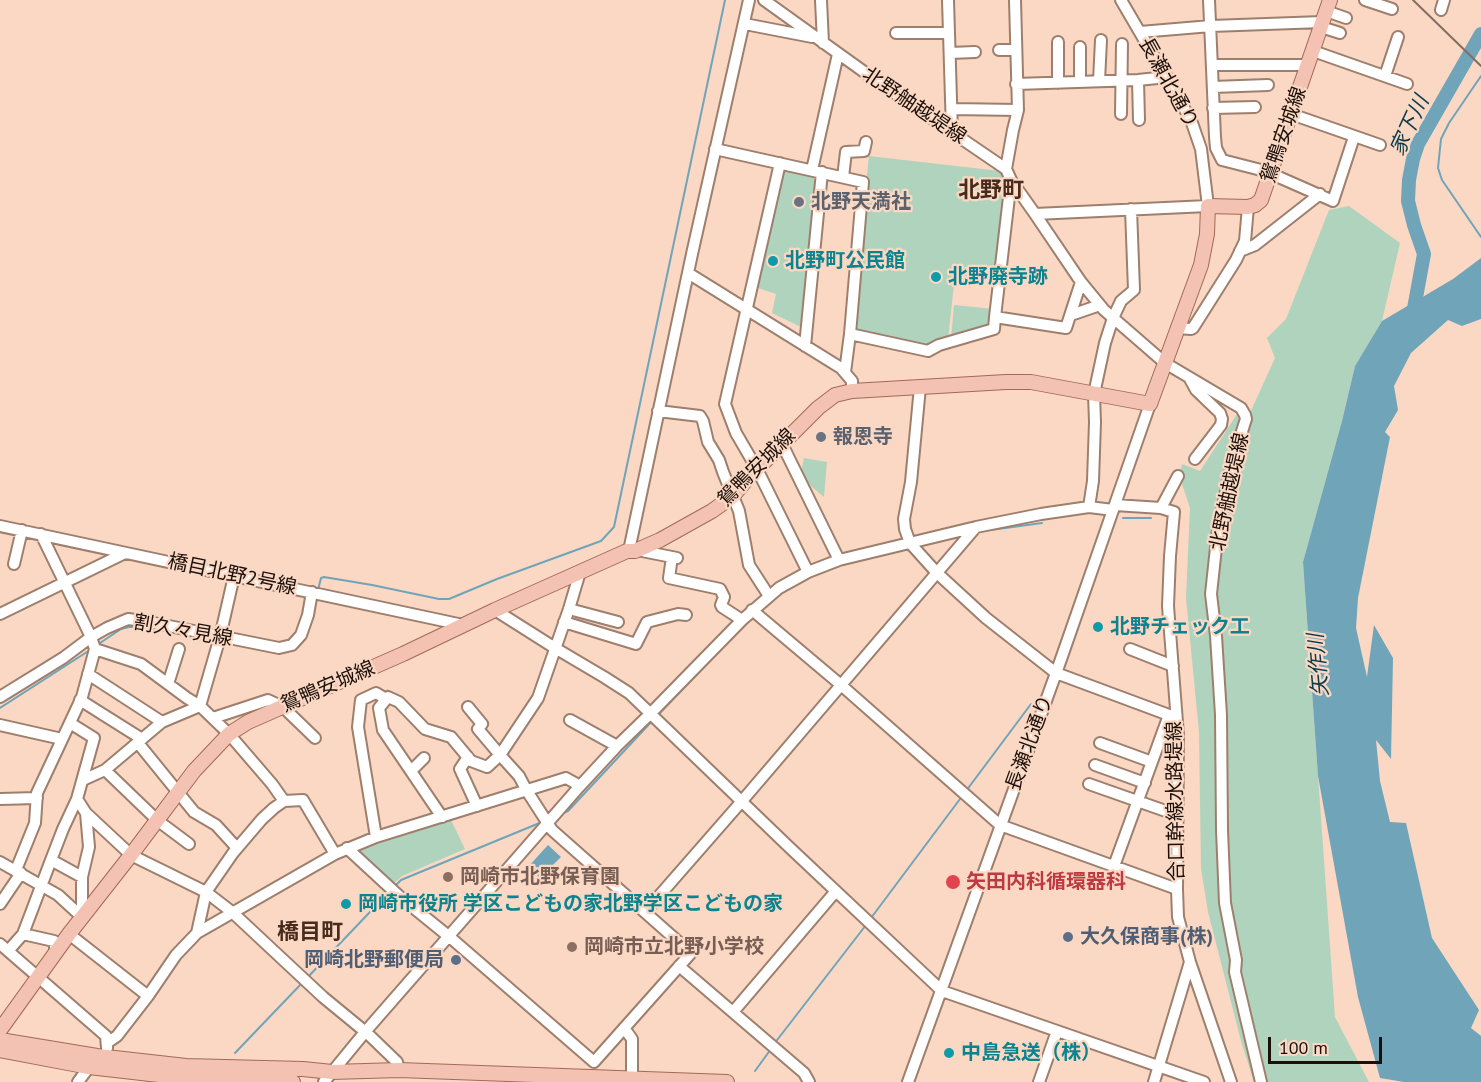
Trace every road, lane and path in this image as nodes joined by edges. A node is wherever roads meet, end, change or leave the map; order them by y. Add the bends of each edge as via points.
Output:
1 (749, 0) edge
2 (764, 0) edge
3 (821, 0) edge
4 (948, 0) edge
5 (1015, 0) edge
6 (1121, 0) edge
7 (1209, 0) edge
8 (1365, 0) edge
9 (1392, 9) dead end
10 (1325, 15) edge
11 (1346, 18) dead end
12 (744, 24) junction
13 (1210, 26) junction
14 (1140, 32) junction
15 (896, 33) dead end
16 (949, 33) junction
17 (1340, 33) dead end
18 (1398, 37) dead end
19 (819, 40) junction
20 (1101, 40) dead end
21 (1058, 42) dead end
22 (1122, 44) dead end
23 (1080, 47) dead end
24 (999, 50) dead end
25 (1016, 50) junction
26 (975, 52) dead end
27 (950, 53) junction
28 (838, 54) junction
29 (1310, 58) junction
30 (1212, 65) junction
31 (1385, 76) junction
32 (1167, 77) junction
33 (1138, 80) junction
34 (1099, 81) junction
35 (1121, 81) junction
36 (1080, 82) junction
37 (1058, 83) junction
38 (1016, 84) junction
39 (1407, 84) dead end
40 (1268, 85) dead end
41 (1213, 87) junction
42 (1255, 107) dead end
43 (1213, 108) junction
44 (952, 109) junction
45 (1018, 110) junction
46 (1121, 114) dead end
47 (1291, 114) junction
48 (1139, 120) dead end
49 (952, 132) junction
50 (1354, 136) junction
51 (866, 142) dead end
52 (1380, 145) dead end
53 (715, 148) junction
54 (780, 163) junction
55 (1006, 169) junction
56 (817, 171) junction
57 (1270, 174) junction
58 (843, 177) junction
59 (1011, 180) junction
60 (1320, 194) junction
61 (1208, 206) junction
62 (1248, 207) junction
63 (1131, 209) junction
64 (1035, 214) junction
65 (1240, 250) junction
66 (688, 273) junction
67 (1081, 282) junction
68 (1100, 305) junction
69 (747, 311) junction
70 (1071, 315) junction
71 (995, 316) junction
72 (1113, 318) junction
73 (1178, 328) junction
74 (850, 334) junction
75 (805, 346) junction
76 (1165, 363) junction
77 (845, 372) junction
78 (1188, 376) junction
79 (920, 387) junction
80 (852, 391) junction
81 (1094, 394) junction
82 (1150, 404) junction
83 (658, 411) junction
84 (782, 444) junction
85 (1195, 459) dead end
86 (757, 469) junction
87 (1178, 476) dead end
88 (733, 495) junction
89 (1089, 507) junction
90 (1114, 507) junction
91 (1161, 508) junction
92 (0, 526) edge
93 (976, 527) junction
94 (22, 530) junction
95 (41, 534) junction
96 (910, 543) junction
97 (632, 550) junction
98 (125, 553) junction
99 (839, 560) junction
100 (14, 564) dead end
101 (580, 572) junction
102 (808, 572) junction
103 (937, 573) junction
104 (234, 576) junction
105 (64, 583) junction
106 (312, 592) junction
107 (769, 596) junction
108 (569, 609) junction
109 (495, 610) junction
110 (752, 610) junction
111 (0, 614) edge
112 (686, 615) dead end
113 (742, 620) junction
114 (564, 622) junction
115 (618, 622) dead end
116 (463, 625) junction
117 (91, 637) junction
118 (220, 637) junction
119 (555, 648) junction
120 (95, 649) junction
121 (179, 649) dead end
122 (1130, 650) dead end
123 (1173, 666) junction
124 (1056, 673) junction
125 (88, 674) junction
126 (168, 684) junction
127 (841, 685) junction
128 (0, 697) edge
129 (386, 699) junction
130 (80, 700) junction
131 (200, 706) junction
132 (283, 706) junction
133 (468, 707) dead end
134 (650, 714) junction
135 (1173, 715) junction
136 (213, 718) junction
137 (570, 720) dead end
138 (162, 722) junction
139 (69, 723) junction
140 (0, 726) edge
141 (229, 734) junction
142 (315, 738) dead end
143 (62, 739) junction
144 (140, 741) junction
145 (1100, 743) dead end
146 (617, 746) junction
147 (500, 755) junction
148 (468, 757) junction
149 (424, 758) dead end
150 (1152, 762) junction
151 (1095, 765) dead end
152 (105, 770) junction
153 (411, 771) junction
154 (83, 780) junction
155 (1145, 783) junction
156 (1089, 784) dead end
157 (579, 787) junction
158 (527, 791) junction
159 (178, 792) junction
160 (37, 798) junction
161 (0, 799) edge
162 (77, 799) junction
163 (284, 801) junction
164 (742, 801) junction
165 (1138, 802) junction
166 (477, 806) junction
167 (87, 813) junction
168 (1177, 815) junction
169 (442, 817) junction
170 (157, 820) junction
171 (547, 823) junction
172 (1000, 825) junction
173 (376, 837) junction
174 (189, 844) dead end
175 (237, 848) junction
176 (347, 848) junction
177 (335, 854) junction
178 (131, 855) junction
179 (51, 860) junction
180 (0, 862) edge
181 (1114, 866) junction
182 (18, 871) junction
183 (82, 877) junction
184 (42, 885) junction
185 (1177, 889) junction
186 (836, 891) junction
187 (206, 892) junction
188 (0, 904) edge
189 (232, 912) junction
190 (645, 912) junction
191 (82, 917) junction
192 (197, 933) junction
193 (23, 934) junction
194 (69, 934) junction
195 (448, 936) junction
196 (4, 947) edge
197 (56, 952) junction
198 (1190, 962) junction
199 (679, 966) junction
200 (38, 977) junction
201 (942, 990) junction
202 (148, 996) junction
203 (733, 1012) junction
204 (624, 1028) junction
205 (0, 1030) edge
206 (1057, 1031) junction
207 (365, 1032) junction
208 (0, 1040) edge
209 (0, 1050) edge
210 (107, 1050) junction
211 (1158, 1065) junction
212 (89, 1067) junction
213 (399, 1070) junction
214 (328, 1077) edge
215 (176, 1080) edge
216 (632, 1081) edge
217 (78, 1082) edge
218 (293, 1082) edge
219 (728, 1082) edge
220 (808, 1082) edge
221 (908, 1082) edge
222 (1039, 1082) edge
223 (1154, 1082) edge
224 (1204, 1082) edge
225 (1231, 1082) edge
226 (1261, 1082) edge

1 - 12 street
2 - 19 street, 北野舳越堤線
3 - 19 street
4 - 16 street
5 - 25 street
6 - 14 street, 長瀬北通り
7 - 13 street
8 - 9 street
10 - 11 street
10 - 13 street
10 - 17 street
10 - 29 main road, 鴛鴨安城線
12 - 19 street
12 - 53 street
13 - 14 street
13 - 30 street
14 - 32 street, 長瀬北通り
15 - 16 street
16 - 27 street
18 - 31 street
19 - 28 street, 北野舳越堤線
20 - 34 street
21 - 37 street
22 - 35 street
23 - 36 street
24 - 25 street
25 - 38 street
26 - 27 street
27 - 44 street
28 - 49 street, 北野舳越堤線
28 - 56 street
29 - 30 street
29 - 31 street
29 - 47 main road, 鴛鴨安城線
30 - 41 street
31 - 39 street
32 - 33 street
32 - 61 street, 長瀬北通り via 1197,136
33 - 35 street
33 - 48 street
34 - 35 street
34 - 36 street
35 - 46 street
36 - 37 street
37 - 38 street
38 - 45 street
40 - 41 street
41 - 43 street
42 - 43 street
43 - 57 street via 1216,148 1222,160
44 - 45 street
44 - 49 street
45 - 55 street
47 - 50 street
47 - 57 main road, 鴛鴨安城線
49 - 55 street, 北野舳越堤線
50 - 52 street
50 - 60 street via 1333,201
51 - 58 street via 864,151 846,152
53 - 54 street
53 - 66 street
54 - 56 street
54 - 69 street
55 - 59 street, 北野舳越堤線
56 - 58 street
56 - 75 street
57 - 60 street
57 - 62 main road, 鴛鴨安城線 via 1261,200
58 - 74 street via 862,182
59 - 64 street, 北野舳越堤線
59 - 71 street
60 - 65 street via 1256,245
61 - 62 main road
61 - 63 street
61 - 73 main road via 1201,265
62 - 65 street via 1245,241
63 - 64 street
63 - 72 street via 1134,290 1121,301
64 - 67 street, 北野舳越堤線
65 - 73 street via 1193,328
66 - 69 street
66 - 83 street
67 - 68 street, 北野舳越堤線
67 - 70 street
68 - 70 street
68 - 72 street, 北野舳越堤線
69 - 75 street
69 - 86 street via 726,404 736,433
70 - 71 street via 1066,328
71 - 74 street via 994,329 928,351
72 - 76 street, 北野舳越堤線
72 - 81 street
73 - 76 main road
74 - 77 street
75 - 77 street
76 - 78 street, 北野舳越堤線
76 - 82 main road
77 - 80 street via 852,381
78 - 85 street via 1222,420
78 - 226 street, 北野舳越堤線 via 1241,408 1246,419 1218,529 1211,594 1221,715 1225,903 1235,972
79 - 80 main road, 鴛鴨安城線
79 - 81 main road, 鴛鴨安城線 via 1031,382
79 - 96 street via 904,519
80 - 84 main road, 鴛鴨安城線 via 835,395
81 - 82 main road, 鴛鴨安城線
81 - 89 street
82 - 90 street, 長瀬北通り
83 - 88 street via 700,416
83 - 97 street
84 - 86 main road, 鴛鴨安城線
84 - 99 street
86 - 88 main road, 鴛鴨安城線
86 - 102 street
87 - 91 street
88 - 97 main road, 鴛鴨安城線 via 660,540
88 - 107 street via 740,512 748,565
89 - 90 street
89 - 93 street
90 - 91 street
90 - 124 street, 長瀬北通り
91 - 123 street, 合口幹線水路堤線 via 1174,512 1168,606
92 - 94 street, 橋目北野2号線
93 - 96 street
93 - 103 street
94 - 95 street, 橋目北野2号線
94 - 100 street
95 - 98 street, 橋目北野2号線
95 - 105 street
96 - 99 street
96 - 103 street
97 - 101 main road, 鴛鴨安城線
97 - 113 street via 675,557 669,578 720,589 724,597 722,607
98 - 104 street, 橋目北野2号線
98 - 105 street
99 - 102 street
101 - 108 street
101 - 109 main road, 鴛鴨安城線
102 - 107 street
103 - 124 street
103 - 127 street
104 - 106 street, 橋目北野2号線
104 - 118 street
105 - 111 street
105 - 117 street
106 - 116 street, 橋目北野2号線
106 - 118 street, 割久々見線 via 301,635 292,645 279,648
107 - 110 street
108 - 114 street
108 - 115 street
109 - 116 main road, 鴛鴨安城線
109 - 119 street
110 - 113 street
110 - 127 street
112 - 114 street via 648,622 636,644
113 - 134 street
114 - 119 street
116 - 132 main road, 鴛鴨安城線
117 - 118 street, 割久々見線 via 128,619
117 - 120 street
117 - 128 street, 割久々見線
118 - 131 street
119 - 134 street via 629,693
119 - 147 street via 538,698
120 - 125 street
120 - 126 street via 141,664
121 - 126 street
122 - 123 street
123 - 135 street, 合口幹線水路堤線
124 - 135 street
124 - 172 street, 長瀬北通り
125 - 130 street
125 - 138 street
126 - 131 street
127 - 164 street
127 - 172 street
129 - 148 street via 399,702 425,729 451,737
129 - 153 street via 379,708 383,730
129 - 173 street via 376,693 361,700 358,727
130 - 139 street
130 - 144 street
131 - 136 street
131 - 138 street
132 - 136 street via 268,700
132 - 141 main road, 鴛鴨安城線
132 - 142 street
133 - 147 street via 482,724 478,729
134 - 146 street
134 - 164 street
135 - 150 street
135 - 168 street, 合口幹線水路堤線 via 1178,735
136 - 141 street
137 - 146 street
138 - 144 street
139 - 143 street
139 - 154 street via 94,738
140 - 143 street
141 - 159 main road, 鴛鴨安城線
141 - 163 street
143 - 160 street
144 - 152 street
144 - 159 street
145 - 150 street
146 - 157 street
147 - 148 street via 487,767
147 - 158 street
148 - 166 street via 460,769
149 - 153 street
150 - 155 street
151 - 155 street
152 - 154 street
152 - 170 street
153 - 169 street
154 - 162 street
155 - 165 street
156 - 165 street
157 - 158 street via 566,778
157 - 171 street
158 - 166 street
158 - 171 street
159 - 170 main road, 鴛鴨安城線
159 - 175 street via 194,812 216,825
160 - 161 street
160 - 182 street via 35,823
162 - 167 street
162 - 179 street
163 - 175 street
163 - 177 street via 303,800
164 - 186 street
164 - 190 street
165 - 168 street
165 - 181 street
166 - 169 street
167 - 178 street
167 - 183 street via 89,847
168 - 185 street, 合口幹線水路堤線
169 - 173 street
170 - 174 street
170 - 178 main road, 鴛鴨安城線
171 - 190 street
171 - 195 street
172 - 181 street
172 - 201 street, 長瀬北通り
173 - 176 street
175 - 187 street
176 - 177 street
176 - 195 street
177 - 189 street
178 - 187 street
178 - 191 main road, 鴛鴨安城線
179 - 183 street
179 - 184 street
180 - 182 street
181 - 185 street
182 - 184 street
182 - 188 street
183 - 191 street
184 - 191 street
184 - 193 street
185 - 198 street, 合口幹線水路堤線 via 1178,917
186 - 201 street
186 - 203 street
187 - 189 street
187 - 192 street
189 - 192 street
189 - 207 street
190 - 199 street via 691,953
191 - 194 main road, 鴛鴨安城線
192 - 202 street via 176,955
193 - 196 street
193 - 197 street via 54,941
194 - 197 main road, 鴛鴨安城線
194 - 202 street
195 - 204 street via 594,1062
195 - 207 street
196 - 200 street
197 - 200 main road, 鴛鴨安城線
198 - 211 street
198 - 225 street, 合口幹線水路堤線
199 - 203 street
199 - 204 street
200 - 205 main road, 鴛鴨安城線
200 - 210 street via 106,1036
201 - 206 street
201 - 221 street, 長瀬北通り
202 - 210 street
203 - 220 street via 804,1073
204 - 216 street via 632,1039
206 - 211 street
206 - 222 street
207 - 213 street via 398,1062
207 - 214 street
208 - 210 main road
209 - 212 main road
210 - 214 main road via 186,1066 303,1069
211 - 223 street
211 - 224 street
212 - 215 main road
212 - 217 street
213 - 214 main road
213 - 216 main road
215 - 218 main road
216 - 219 main road

